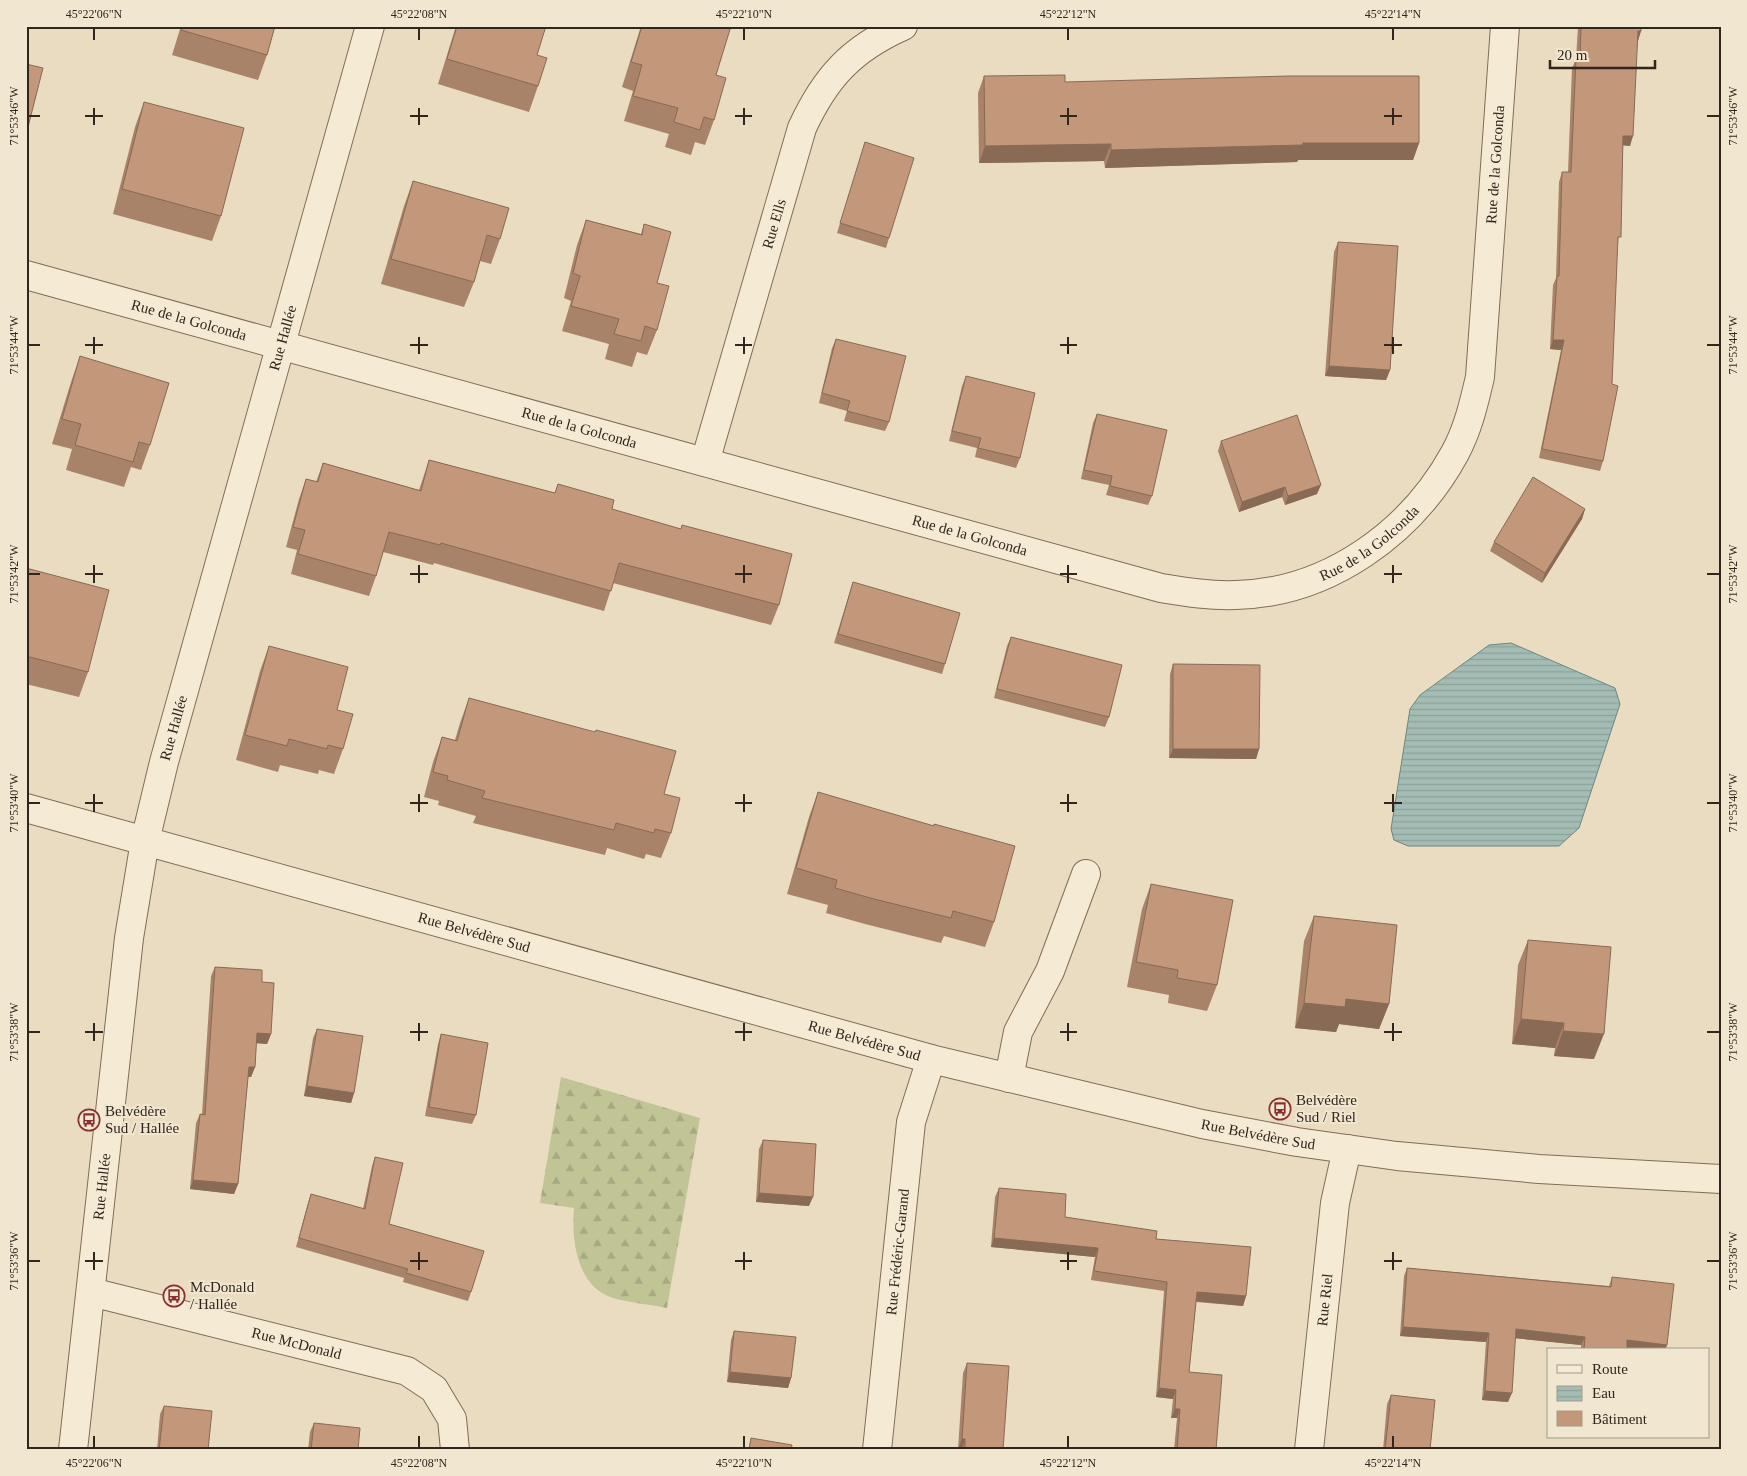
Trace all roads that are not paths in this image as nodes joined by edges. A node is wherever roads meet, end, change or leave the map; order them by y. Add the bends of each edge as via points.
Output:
1 (370, 26) edge
2 (902, 26) edge
3 (1505, 26) edge
4 (26, 275) edge
5 (280, 345) junction
6 (705, 462) junction
7 (26, 808) edge
8 (145, 841) junction
9 (1086, 874) dead end
10 (932, 1059) junction
11 (1009, 1078) junction
12 (1346, 1149) junction
13 (1721, 1179) edge
14 (91, 1292) junction
15 (74, 1450) edge
16 (455, 1450) edge
17 (877, 1450) edge
18 (1309, 1450) edge

1 - 5 street, Rue Hallée
2 - 6 street, Rue Ells via 860,50 835,72 816,99 802,128
3 - 6 street, Rue de la Golconda via 1480,377 1470,416 1456,452 1411,516 1382,542 1349,563 1313,580 1276,590 1238,595 1199,594 1161,588
4 - 5 street, Rue de la Golconda
5 - 6 street, Rue de la Golconda
5 - 8 street, Rue Hallée
7 - 8 street, Rue Belvédère Sud
8 - 10 street, Rue Belvédère Sud
8 - 14 street, Rue Hallée via 129,938
9 - 11 street via 1050,971 1018,1032
10 - 11 street, Rue Belvédère Sud
10 - 17 street, Rue Frédéric-Garand via 911,1122
11 - 12 street, Rue Belvédère Sud via 1202,1124
12 - 13 street, Rue Belvédère Sud via 1529,1168
12 - 18 street, Rue Riel via 1335,1203
14 - 15 street, Rue Hallée
14 - 16 street, Rue McDonald via 407,1371 434,1389 439,1397 452,1419

